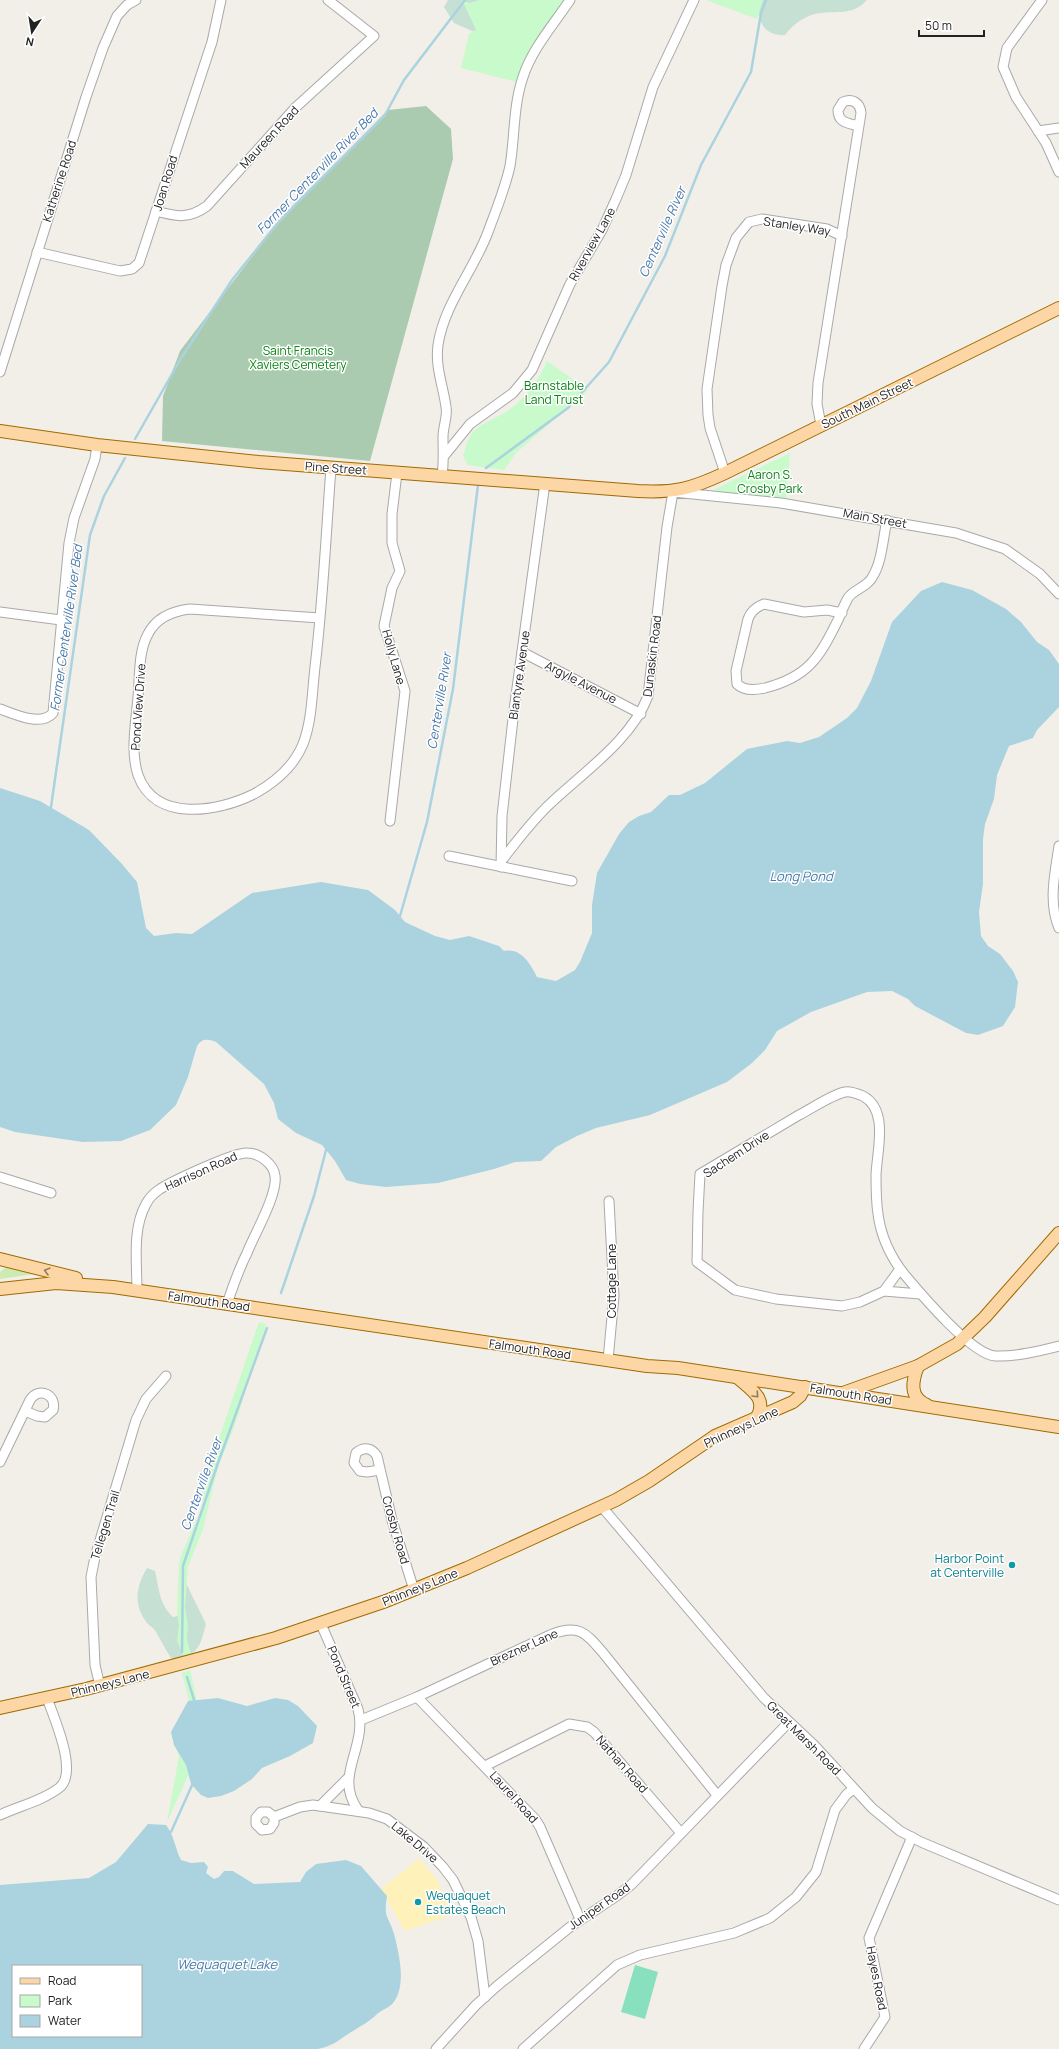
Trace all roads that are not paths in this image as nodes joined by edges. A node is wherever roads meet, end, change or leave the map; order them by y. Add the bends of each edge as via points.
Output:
1 (136, 0) edge
2 (221, 0) edge
3 (328, 0) edge
4 (570, 0) edge
5 (694, 0) edge
6 (1042, 0) edge
7 (858, 126) dead end
8 (1059, 128) edge
9 (1038, 132) junction
10 (1059, 172) edge
11 (156, 211) junction
12 (842, 236) junction
13 (37, 252) junction
14 (1059, 308) edge
15 (0, 372) edge
16 (821, 425) junction
17 (0, 431) edge
18 (97, 445) junction
19 (444, 456) junction
20 (331, 468) junction
21 (396, 473) junction
22 (724, 473) junction
23 (442, 476) junction
24 (545, 483) junction
25 (673, 492) junction
26 (887, 520) junction
27 (1059, 594) edge
28 (0, 612) edge
29 (842, 613) junction
30 (320, 618) junction
31 (62, 620) junction
32 (522, 652) junction
33 (0, 709) edge
34 (641, 714) junction
35 (390, 821) dead end
36 (1059, 846) edge
37 (448, 856) dead end
38 (502, 864) junction
39 (572, 881) dead end
40 (1059, 928) edge
41 (0, 1177) edge
42 (51, 1193) dead end
43 (609, 1201) dead end
44 (1059, 1233) edge
45 (0, 1259) edge
46 (900, 1269) junction
47 (113, 1287) junction
48 (0, 1289) edge
49 (137, 1290) junction
50 (884, 1291) junction
51 (920, 1294) junction
52 (227, 1304) junction
53 (965, 1337) junction
54 (1059, 1346) edge
55 (608, 1360) junction
56 (918, 1366) junction
57 (166, 1376) dead end
58 (737, 1377) junction
59 (805, 1387) junction
60 (842, 1393) junction
61 (938, 1408) junction
62 (25, 1411) dead end
63 (757, 1417) junction
64 (1059, 1427) edge
65 (0, 1462) edge
66 (380, 1470) dead end
67 (602, 1507) junction
68 (414, 1590) junction
69 (321, 1624) junction
70 (100, 1686) junction
71 (416, 1697) junction
72 (47, 1698) junction
73 (0, 1708) edge
74 (361, 1720) junction
75 (789, 1722) junction
76 (485, 1766) junction
77 (348, 1778) junction
78 (853, 1789) junction
79 (717, 1795) junction
80 (320, 1806) junction
81 (358, 1810) junction
82 (0, 1815) edge
83 (274, 1817) dead end
84 (681, 1832) junction
85 (912, 1837) junction
86 (1059, 1900) edge
87 (580, 1919) junction
88 (485, 1997) junction
89 (436, 2049) edge
90 (523, 2049) edge
91 (864, 2049) edge

1 - 13 street, Katherine Road via 117,16 103,48
2 - 11 street, Joan Road via 212,42
3 - 11 street, Maureen Road via 374,36 296,107 207,206 186,217
4 - 19 street via 533,55 523,76 515,107 506,183 483,247 441,330 437,361 447,412 443,437
5 - 19 street, Riverview Lane via 653,88 616,199 602,230 570,284 532,370 513,393 470,424
6 - 9 street via 1007,48 1003,67 1016,97
7 - 12 street
8 - 9 street
9 - 10 street
11 - 13 street, Joan Road via 141,258 136,266 129,270 110,269
12 - 16 street, Stanley Way via 818,383 817,404
12 - 22 street, Stanley Way via 832,230 762,219 749,222 736,238 726,265 722,286 707,398 710,428
13 - 15 street, Katherine Road
14 - 16 main road, South Main Street
16 - 22 main road, South Main Street
17 - 18 main road, Pine Street
18 - 20 main road, Pine Street
18 - 31 street via 95,459 74,518
19 - 23 street
20 - 21 main road, Pine Street
20 - 30 street, Pond View Drive
21 - 23 main road, Pine Street
21 - 35 street, Holly Lane via 392,543 400,571 392,588 384,626 404,691
22 - 25 main road, South Main Street
23 - 24 main road, Pine Street
24 - 25 main road, Pine Street
24 - 32 street, Blantyre Avenue
25 - 26 street, Main Street via 781,503
25 - 34 street, Dunaskin Road via 648,696
26 - 27 street, Main Street via 956,533 1005,550 1040,574
26 - 29 street via 873,577 848,598
28 - 31 street
29 - 29 street via 826,644 805,671 788,681 762,689 740,688 736,684 736,672 748,619 753,610 764,604 804,612 827,610
30 - 30 street, Pond View Drive via 310,719 303,745 285,771 253,794 236,802 205,809 176,808 149,793 138,775 134,736 142,651 155,624 171,614 190,609
31 - 33 street via 53,713 47,718 39,719
32 - 34 street, Argyle Avenue
32 - 38 street, Blantyre Avenue via 502,816
34 - 38 street, Dunaskin Road via 622,739 551,803 524,832
36 - 40 street via 1053,901
37 - 38 street
38 - 39 street
41 - 42 street
43 - 55 street, Cottage Lane via 614,1296
44 - 53 main road
47 -> 45 main road
46 - 50 street, Sachem Drive
46 - 50 street, Sachem Drive via 885,1245 877,1213 876,1173 880,1128 876,1109 868,1099 858,1094 846,1092 813,1108 700,1174 697,1262 727,1285 736,1290 776,1300 842,1306 860,1302
46 - 51 street, Sachem Drive
47 - 48 main road, Falmouth Road via 56,1283
47 - 49 main road, Falmouth Road
49 - 52 main road, Falmouth Road
49 - 52 street, Harrison Road via 138,1222 150,1197 161,1188 224,1160 242,1153 250,1153 270,1165 276,1176 275,1183
50 - 51 street, Sachem Drive
51 - 53 street, Sachem Drive
52 - 55 main road, Falmouth Road
53 - 54 street, Sachem Drive via 979,1350 995,1356
53 - 56 main road
55 - 58 main road, Falmouth Road
56 - 60 main road
56 - 61 main road via 913,1384 917,1399
57 - 70 street, Tellegen Trail via 146,1399 136,1420 94,1562 91,1601 95,1665
58 - 59 main road, Falmouth Road
58 -> 63 main road via 762,1401
59 - 60 main road, Falmouth Road
59 - 63 main road, Phinneys Lane via 793,1402
60 - 61 main road, Falmouth Road
61 - 64 main road, Falmouth Road
62 - 65 street
63 - 67 main road, Phinneys Lane via 715,1436 637,1489
66 - 68 street, Crosby Road via 397,1540
67 - 68 main road, Phinneys Lane
67 - 75 street, Great Marsh Road via 750,1683
68 - 69 main road, Phinneys Lane
69 - 70 main road, Phinneys Lane
69 - 74 street, Pond Street
70 - 72 main road, Phinneys Lane
71 - 74 street, Brezner Lane
71 - 76 street, Laurel Road
71 - 79 street, Brezner Lane via 550,1635 566,1629 578,1630 589,1637 604,1654
72 - 73 main road, Phinneys Lane
72 - 82 street via 67,1761 67,1778 54,1791
74 - 77 street, Pond Street
75 - 78 street, Great Marsh Road via 814,1745
75 - 79 street, Juniper Road
76 - 84 street, Nathan Road via 569,1724 587,1727
76 - 87 street, Laurel Road via 540,1827
77 - 80 street
77 - 81 street via 349,1794
78 - 85 street, Great Marsh Road via 887,1821
78 - 90 street via 835,1810 816,1872 796,1897 770,1918 734,1933 640,1955 618,1965
79 - 84 street, Juniper Road
80 - 81 street, Lake Drive
80 - 83 street, Lake Drive via 300,1807
81 - 88 street, Lake Drive via 380,1816 396,1825 434,1856 453,1880 466,1905 475,1931
84 - 87 street, Juniper Road via 618,1896
85 - 86 street, Great Marsh Road
85 - 91 street, Hayes Road via 869,1938 885,2017
87 - 88 street, Juniper Road
88 - 89 street, Juniper Road

